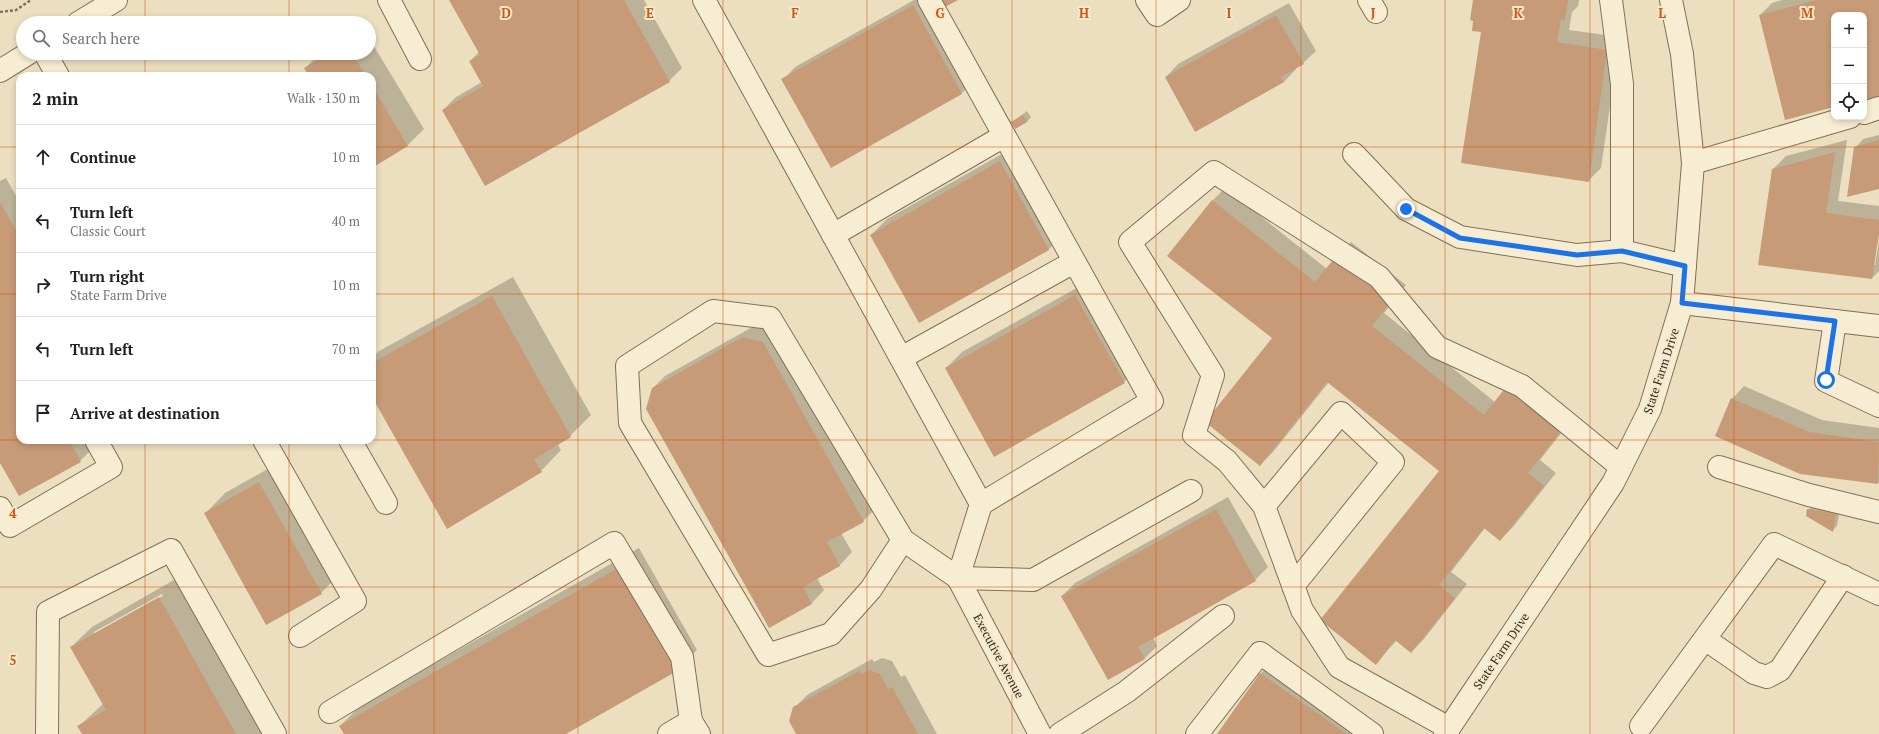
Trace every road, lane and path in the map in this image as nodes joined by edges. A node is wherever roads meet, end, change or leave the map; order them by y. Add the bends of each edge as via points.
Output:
1 (31, 0) edge
2 (116, 0) edge
3 (389, 0) edge
4 (704, 0) edge
5 (929, 0) edge
6 (1147, 0) edge
7 (1179, 0) edge
8 (1611, 0) edge
9 (1671, 0) edge
10 (0, 12) edge
11 (90, 16) edge
12 (420, 59) dead end
13 (18, 60) edge
14 (49, 60) edge
15 (0, 71) edge
16 (56, 72) edge
17 (1879, 108) edge
18 (1867, 112) edge
19 (1840, 120) edge
20 (1004, 136) junction
21 (1354, 154) dead end
22 (1693, 163) junction
23 (833, 235) junction
24 (1622, 251) junction
25 (1074, 262) junction
26 (1685, 266) junction
27 (1682, 303) junction
28 (1835, 321) junction
29 (1879, 326) edge
30 (901, 358) junction
31 (1879, 406) edge
32 (98, 444) edge
33 (266, 444) edge
34 (352, 444) edge
35 (1621, 467) junction
36 (1720, 467) dead end
37 (1191, 491) dead end
38 (386, 503) dead end
39 (981, 504) junction
40 (1264, 506) junction
41 (0, 508) edge
42 (1879, 512) edge
43 (903, 540) junction
44 (1842, 576) junction
45 (958, 578) junction
46 (1293, 586) junction
47 (1879, 594) edge
48 (1223, 616) dead end
49 (300, 636) dead end
50 (1705, 639) junction
51 (330, 712) dead end
52 (1641, 726) dead end
53 (695, 728) edge
54 (1447, 731) edge
55 (47, 734) edge
56 (275, 734) edge
57 (669, 734) edge
58 (1040, 734) edge
59 (1060, 734) edge
60 (1197, 734) edge
61 (1372, 734) edge

1 - 10 path via 16,10
2 - 11 street
3 - 12 street
4 - 23 street
5 - 20 street
6 - 7 street via 1157,15
8 - 24 street via 1622,84
9 - 22 street, State Farm Drive via 1682,54
13 - 15 street
14 - 16 street
17 - 18 street
19 - 22 street
20 - 23 street
20 - 25 street
21 - 24 street via 1406,209 1460,238 1577,255
22 - 26 street, State Farm Drive
23 - 30 street
24 - 26 street
25 - 30 street
25 - 39 street via 1152,401
26 - 27 street, State Farm Drive
27 - 28 street
27 - 35 street, State Farm Drive via 1650,409
28 - 29 street
28 - 31 street via 1826,380
30 - 39 street
32 - 41 street via 111,467 10,526
33 - 49 street via 355,602
34 - 38 street
35 - 40 street via 1522,386 1437,347 1379,277 1214,172 1130,242 1213,374 1194,435 1227,461
35 - 54 street, State Farm Drive via 1613,483
36 - 42 street via 1809,495
37 - 45 street via 1033,580
39 - 45 street
40 - 46 street
40 - 46 street via 1341,413 1394,462
43 - 43 street via 770,318 713,311 627,366 630,423 768,655 831,634 871,589
43 - 45 street
44 - 47 street
44 - 50 street via 1774,544
44 - 50 street via 1780,670 1767,677 1754,673
45 - 58 street, Executive Avenue
46 - 54 street via 1302,610 1339,667
48 - 59 street via 1126,692
50 - 52 street
51 - 53 street via 614,543 682,657
53 - 57 street
55 - 56 street via 48,612 170,550
60 - 61 street via 1260,653

